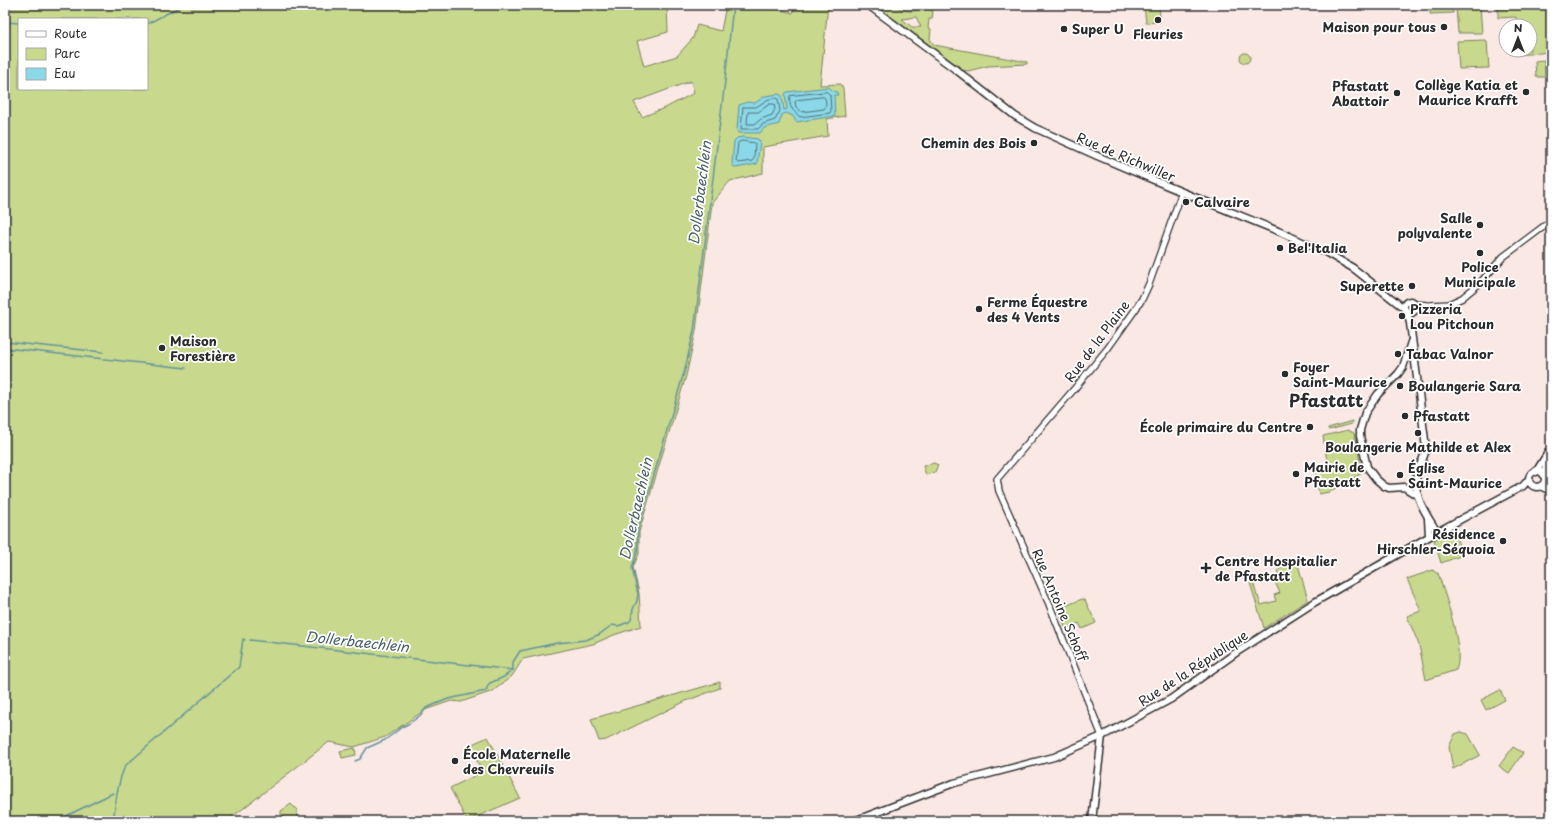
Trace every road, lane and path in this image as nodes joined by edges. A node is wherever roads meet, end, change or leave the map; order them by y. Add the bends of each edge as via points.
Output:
1 (869, 6) edge
2 (1182, 192) junction
3 (1551, 221) edge
4 (1410, 308) junction
5 (1411, 342) junction
6 (1551, 448) edge
7 (1551, 457) edge
8 (1536, 472) junction
9 (1529, 478) junction
10 (1544, 478) junction
11 (997, 482) joint
12 (1551, 484) edge
13 (1523, 486) junction
14 (1533, 486) junction
15 (1540, 486) junction
16 (1551, 491) edge
17 (1418, 496) junction
18 (1428, 519) junction
19 (1437, 532) junction
20 (1429, 536) junction
21 (1102, 736) junction
22 (854, 821) edge
23 (1092, 821) edge

1 - 2 main road, Rue de Richwiller via 1015,116 1035,128
2 - 4 main road, Rue de Richwiller via 1327,253
2 - 11 street, Rue de la Plaine via 1148,284 1135,310 1075,388 999,476
3 - 4 street via 1504,258 1464,299 1450,304
4 - 5 main road
5 - 17 main road via 1426,448 1426,454 1416,476
5 - 17 main road via 1403,367 1378,394 1366,413 1360,436 1368,467 1376,479 1384,486 1404,487
6 - 8 main road
7 - 10 main road
8 - 9 main road
8 - 10 main road via 1541,473
9 - 13 main road, Rue de la République
9 - 14 main road
10 - 12 main road
10 - 15 main road
11 - 21 street, Rue Antoine Schoff
13 - 14 main road, Rue de la République
13 - 19 main road, Rue de la République
14 - 15 main road
15 - 16 main road
17 - 18 main road
18 - 19 main road
18 - 20 main road
19 - 20 main road, Rue de la République
20 - 21 main road, Rue de la République via 1290,618 1171,699
21 - 22 main road, Rue de la République via 1054,757 954,783
21 - 23 main road

